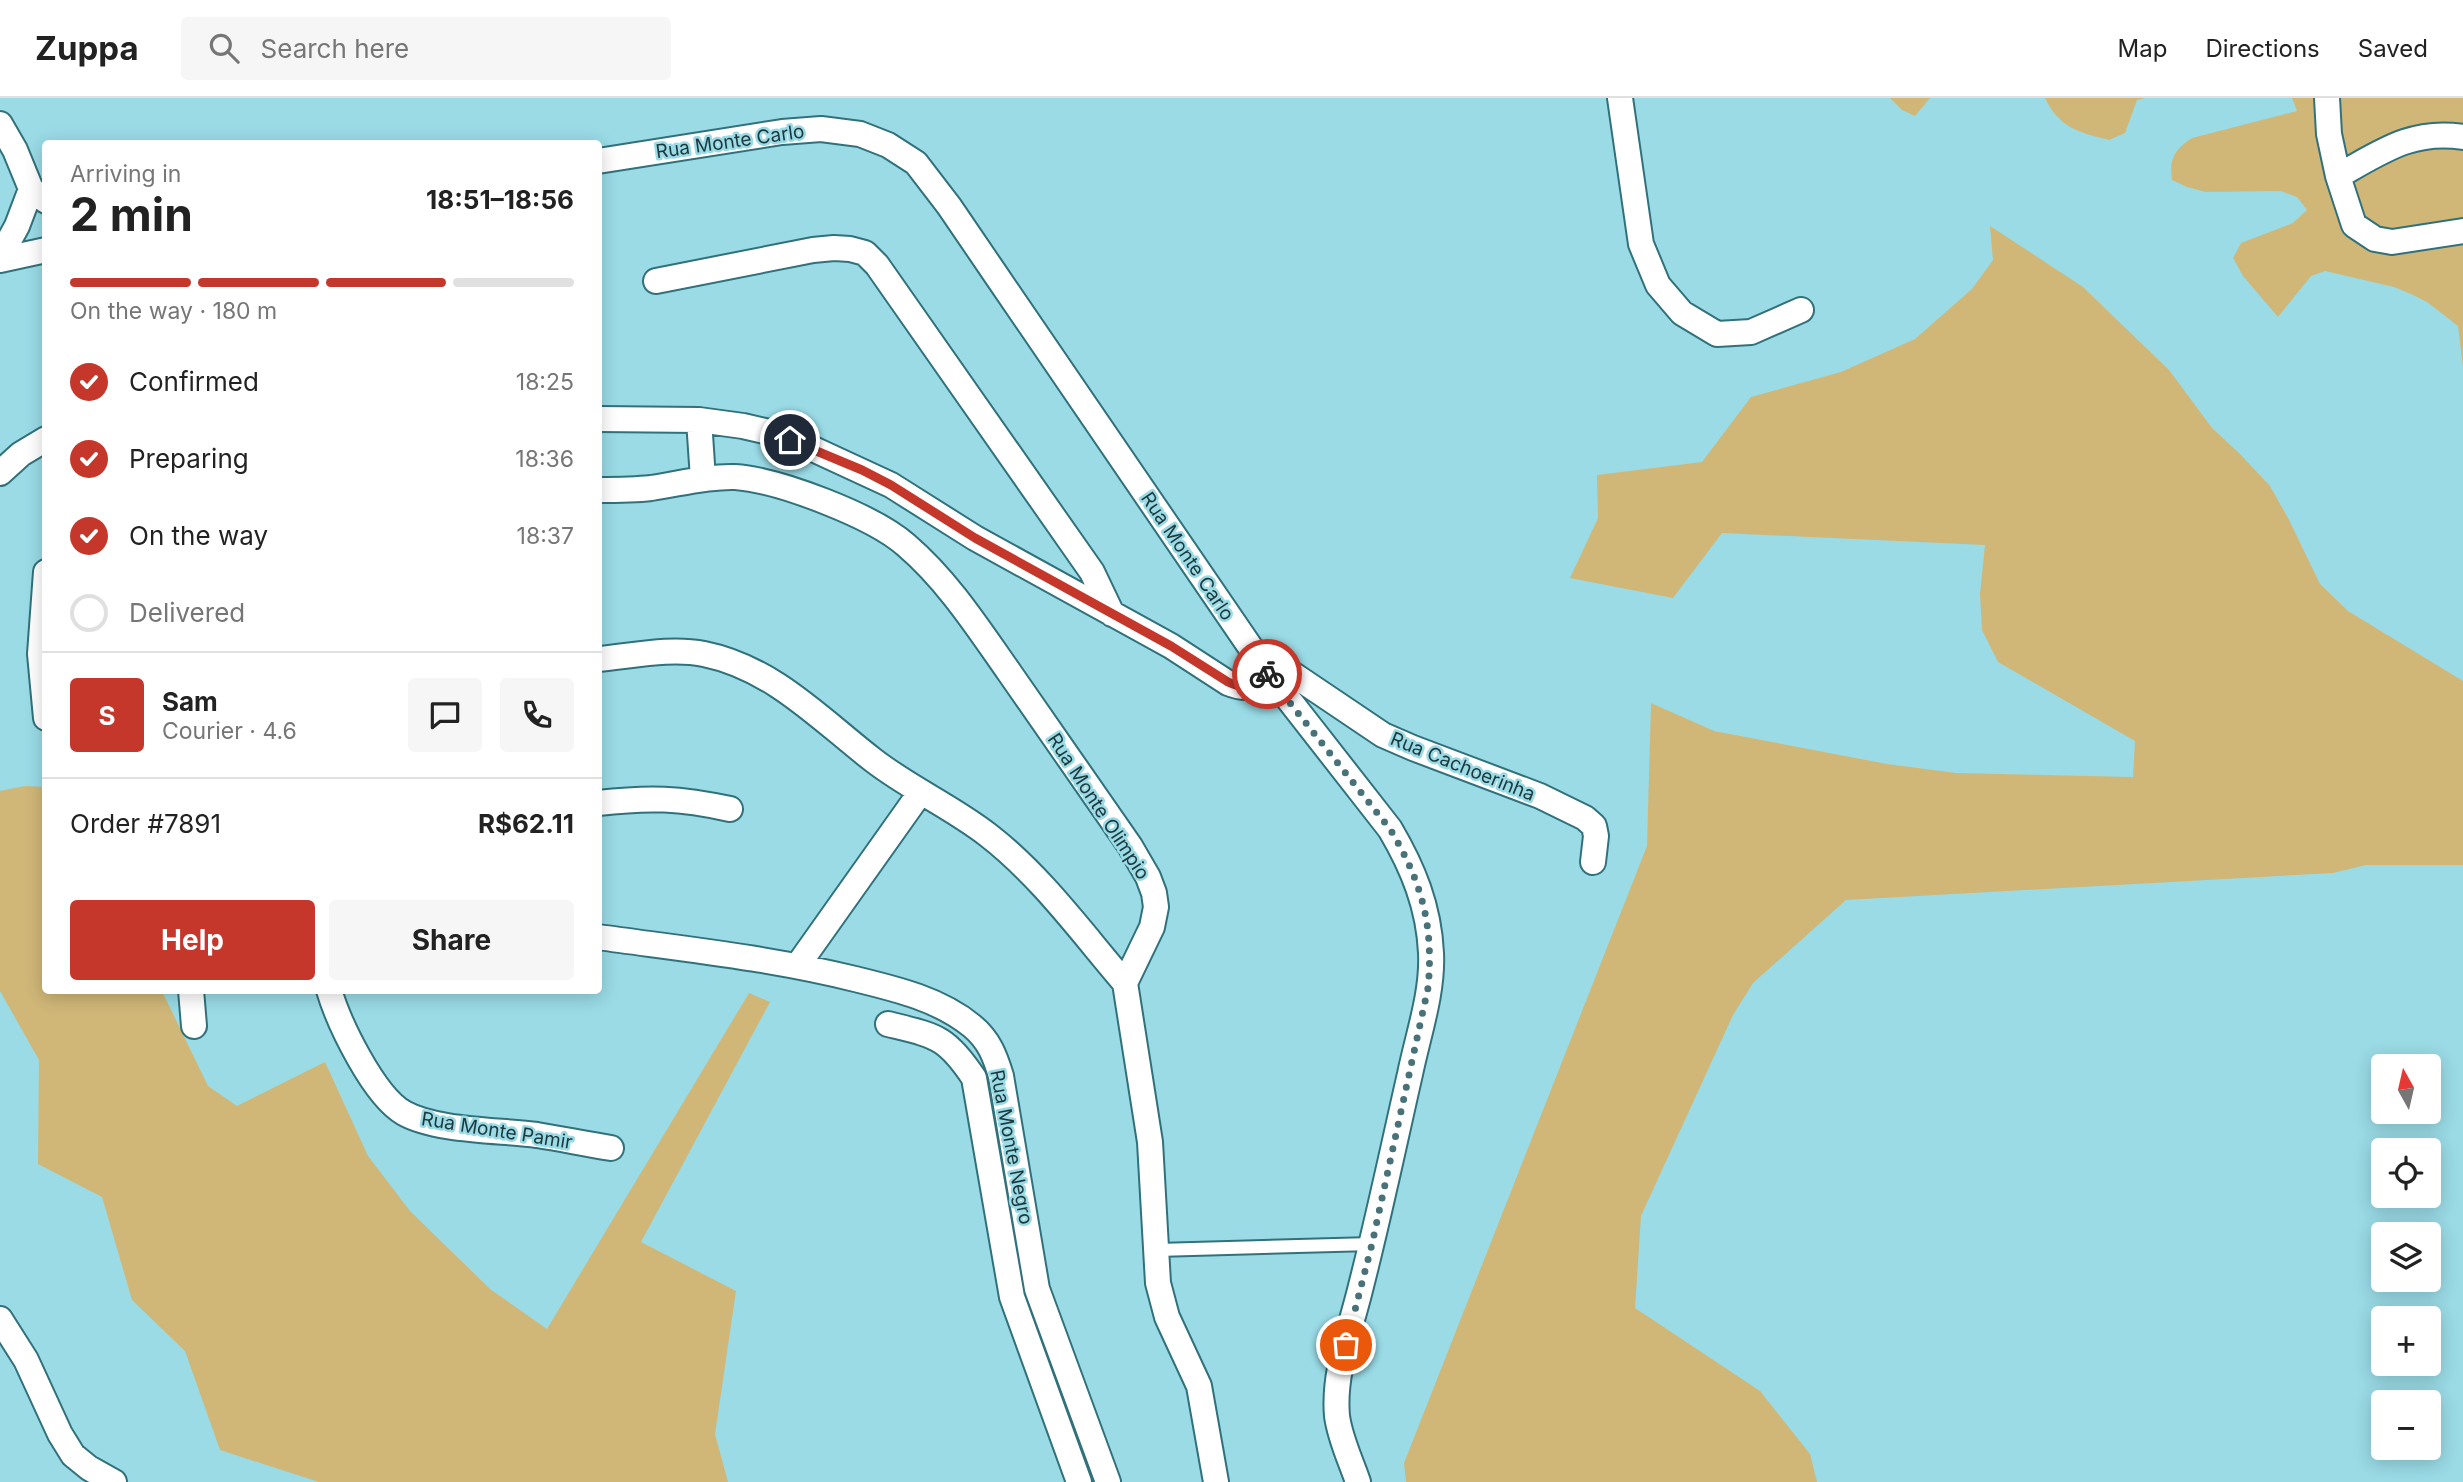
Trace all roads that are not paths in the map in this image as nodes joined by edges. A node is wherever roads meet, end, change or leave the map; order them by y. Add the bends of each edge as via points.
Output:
1 (1620, 98) edge
2 (2327, 98) edge
3 (0, 124) edge
4 (2463, 136) edge
5 (602, 160) edge
6 (2339, 176) junction
7 (38, 195) edge
8 (2463, 231) edge
9 (42, 251) edge
10 (0, 258) edge
11 (656, 281) dead end
12 (1801, 310) dead end
13 (602, 419) edge
14 (699, 420) junction
15 (42, 441) edge
16 (0, 473) edge
17 (703, 479) junction
18 (602, 490) edge
19 (1113, 615) junction
20 (42, 627) edge
21 (602, 659) edge
22 (1268, 673) junction
23 (42, 675) edge
24 (920, 793) junction
25 (602, 803) edge
26 (730, 809) dead end
27 (1593, 862) dead end
28 (602, 938) edge
29 (798, 965) junction
30 (1125, 983) junction
31 (191, 994) edge
32 (330, 994) edge
33 (888, 1024) dead end
34 (194, 1026) dead end
35 (611, 1148) dead end
36 (1372, 1244) junction
37 (1157, 1250) junction
38 (0, 1320) edge
39 (114, 1482) edge
40 (1079, 1482) edge
41 (1108, 1482) edge
42 (1216, 1482) edge
43 (1358, 1482) edge

1 - 12 street via 1641,244 1658,285 1682,313 1717,334 1751,332
2 - 6 street
3 - 7 street
4 - 6 street via 2417,136
5 - 22 street, Rua Monte Carlo via 821,129 860,134 916,163
6 - 8 street via 2354,225 2375,239 2392,242
7 - 10 street
9 - 10 street
11 - 19 street via 813,250 865,253 1092,572
13 - 14 street
14 - 17 street
14 - 19 street via 769,432 862,470
15 - 16 street
17 - 18 street
17 - 30 street, Rua Monte Olimpio via 736,477 809,495 904,542 933,570 968,613 1148,877 1156,906 1153,927
19 - 22 street via 1237,686 1252,687
20 - 23 street
21 - 24 street via 705,654 750,671 773,681
22 - 27 street, Rua Cachoerinha via 1285,669 1383,735 1585,818 1594,826 1596,836
22 - 36 street, Rua Monte Carlo via 1390,829 1422,893 1428,921 1428,988
24 - 29 street
24 - 30 street via 968,821 1012,855
25 - 26 street via 684,799
28 - 29 street, Rua Monte Negro
29 - 41 street, Rua Monte Negro via 914,994 974,1027 992,1048 1001,1076 1037,1289
30 - 37 street via 1145,1102
31 - 34 street
32 - 35 street, Rua Monte Pamir via 367,1072 401,1111 418,1120
33 - 40 street via 932,1035 956,1052 974,1078 1012,1297
36 - 37 lane
36 - 43 street, Rua Monte Carlo via 1337,1394 1337,1419
37 - 42 street via 1162,1301 1199,1386
38 - 39 street via 26,1360 73,1455

